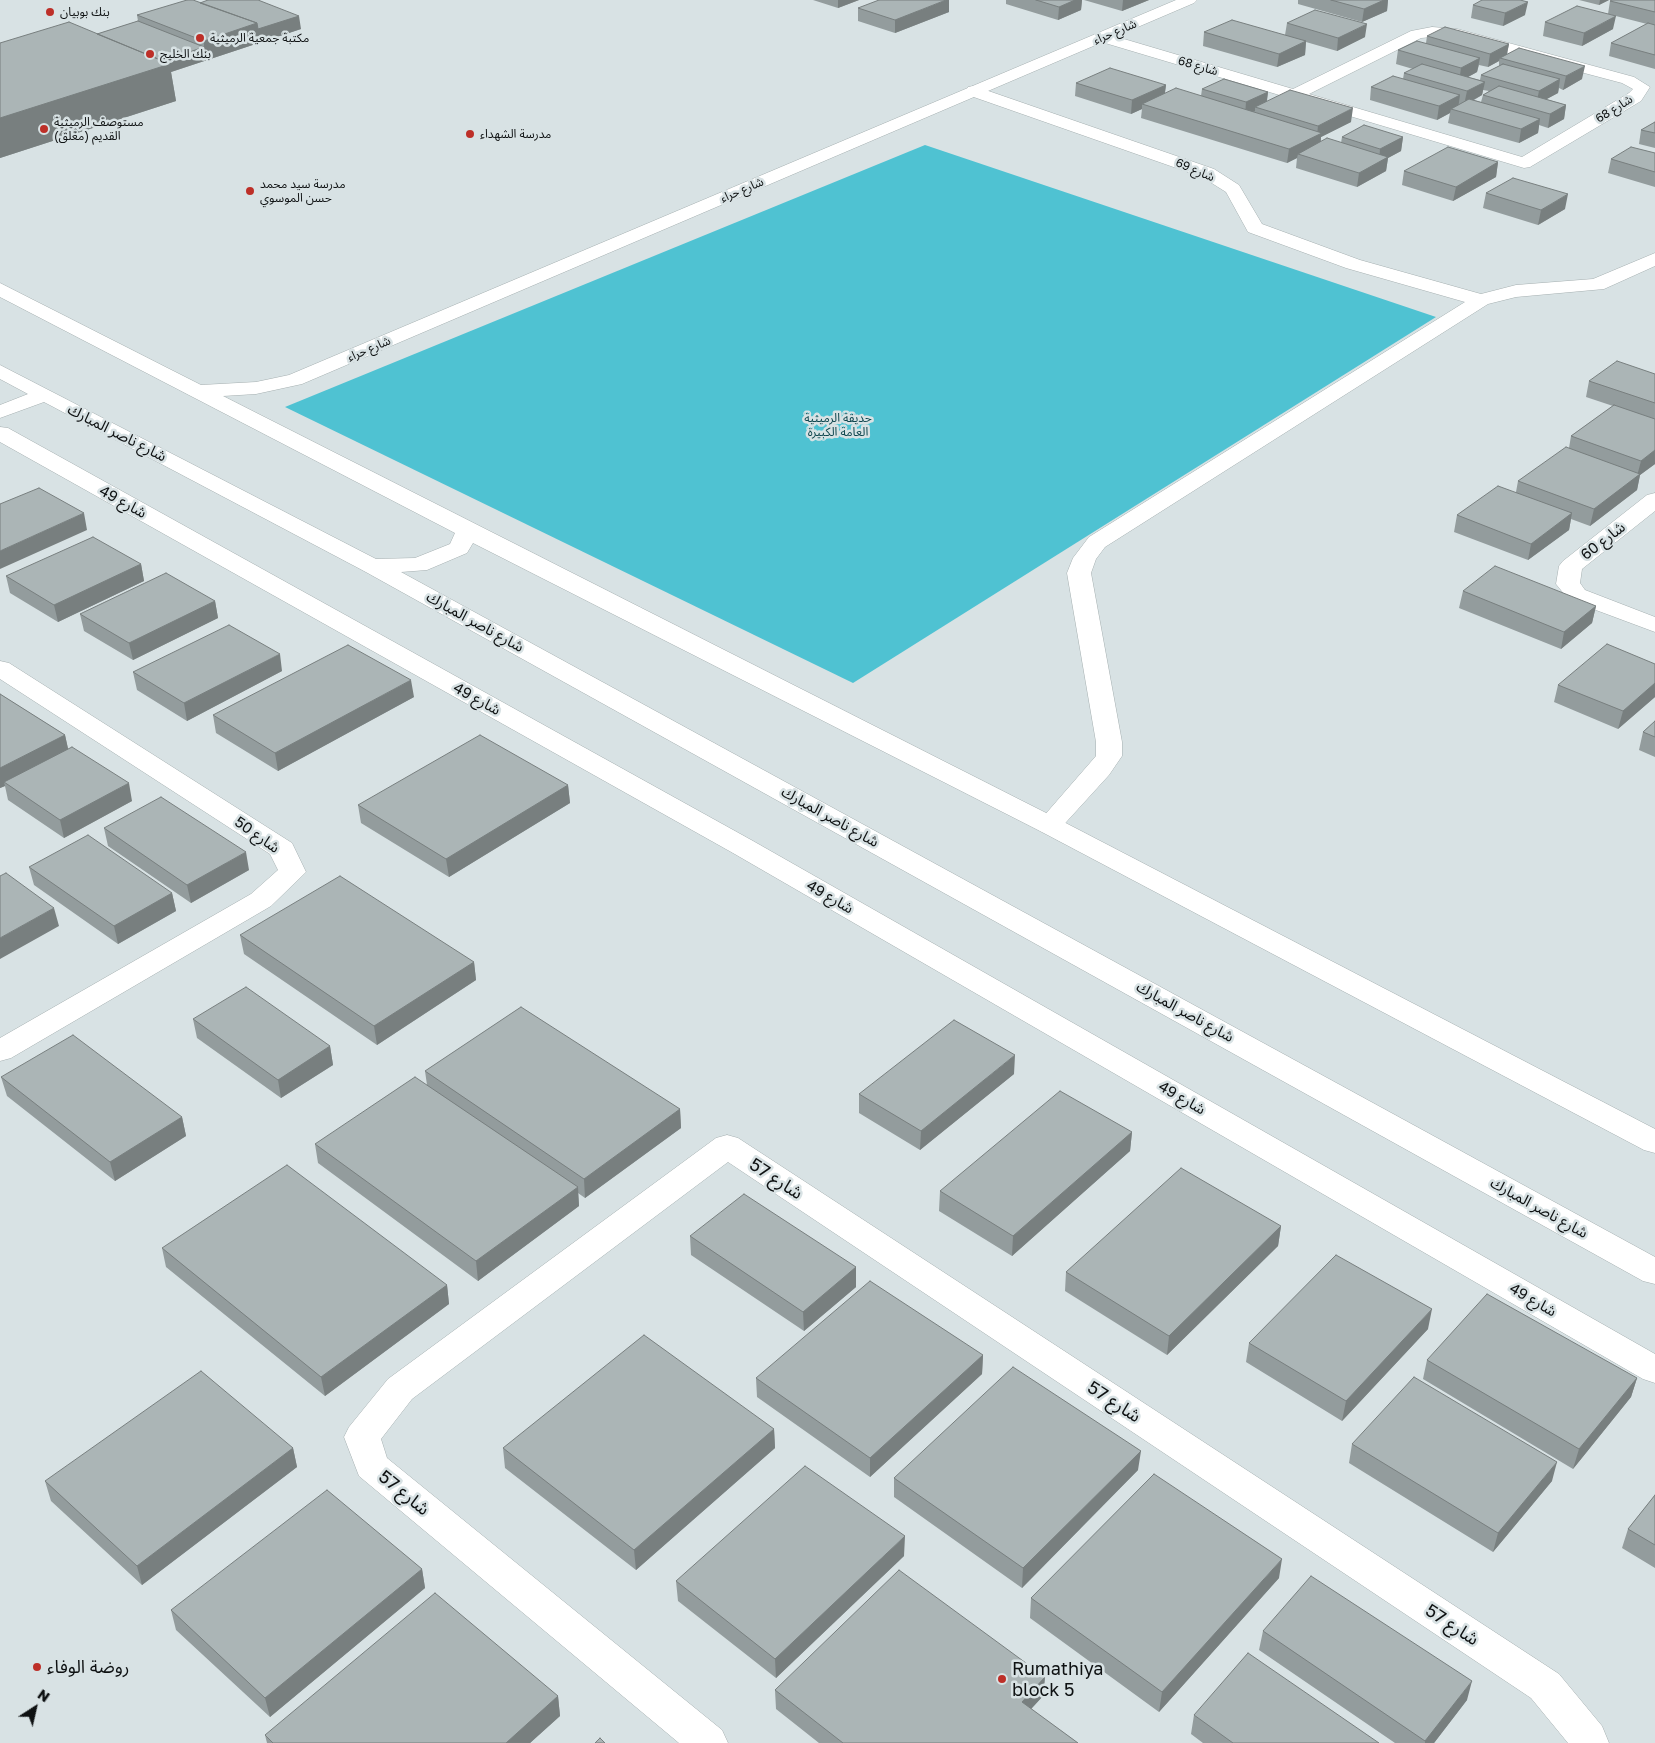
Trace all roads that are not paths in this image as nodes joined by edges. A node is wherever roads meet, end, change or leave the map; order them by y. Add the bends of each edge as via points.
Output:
1 (1189, 0) edge
2 (1101, 38) junction
3 (974, 91) junction
4 (1295, 94) junction
5 (1655, 259) edge
6 (4, 293) edge
7 (1481, 300) junction
8 (0, 371) edge
9 (295, 380) junction
10 (197, 391) junction
11 (44, 395) junction
12 (0, 412) edge
13 (267, 428) junction
14 (0, 433) edge
15 (1655, 500) edge
16 (468, 531) junction
17 (372, 566) junction
18 (1655, 625) edge
19 (0, 668) edge
20 (1049, 825) junction
21 (0, 1052) edge
22 (1655, 1142) edge
23 (1655, 1272) edge
24 (1655, 1370) edge
25 (708, 1743) edge
26 (1589, 1743) edge

1 - 2 street, شارع حراء
2 - 3 street, شارع حراء
2 - 4 street, شارع 68
3 - 7 street, شارع 69 via 1208,173 1233,189 1255,228 1353,264
3 - 9 street, شارع حراء
4 - 4 street, شارع 68 via 1524,163 1635,97 1642,87 1628,80 1457,34 1432,32 1417,34
5 - 7 street via 1597,285 1516,290
6 - 10 street
7 - 20 street via 1097,542 1079,573 1109,756
8 - 11 street, شارع ناصر المبارك
9 - 10 street, شارع حراء via 236,390
9 - 13 street, شارع حراء via 270,406
10 - 13 street
11 - 12 street
11 - 17 street, شارع ناصر المبارك
13 - 16 street
14 - 24 street, شارع 49 via 752,852
15 - 18 street, شارع 60 via 1571,566 1568,584 1577,595
16 - 17 street via 459,548 419,565
16 - 20 street
17 - 23 street, شارع ناصر المبارك
19 - 21 street, شارع 50 via 282,849 292,872 261,900
20 - 22 street
25 - 26 street, شارع 57 via 372,1466 362,1437 400,1389 727,1146 1545,1686

